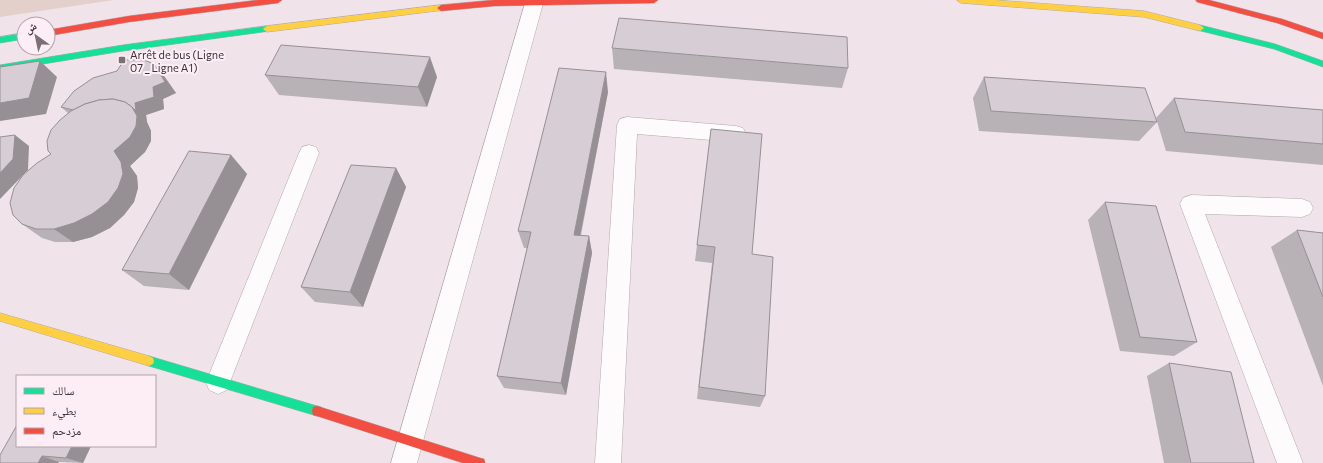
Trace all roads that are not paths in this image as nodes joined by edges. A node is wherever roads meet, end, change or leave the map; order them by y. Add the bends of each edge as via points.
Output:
1 (278, 0) edge
2 (654, 0) edge
3 (961, 0) edge
4 (1200, 0) edge
5 (534, 1) edge
6 (56, 31) edge
7 (1323, 36) edge
8 (16, 37) edge
9 (0, 40) edge
10 (1323, 64) edge
11 (0, 68) edge
12 (736, 134) edge
13 (309, 153) dead end
14 (1302, 208) dead end
15 (0, 317) edge
16 (218, 382) junction
17 (411, 440) junction
18 (404, 463) edge
19 (480, 463) edge
20 (608, 463) edge
21 (1290, 463) edge

1 - 6 main road
2 - 5 main road
3 - 10 main road via 1144,14 1275,47
4 - 7 main road via 1279,21
5 - 11 main road via 327,21 123,48
5 - 17 street
8 - 9 main road
12 - 20 street via 627,125
13 - 16 street
14 - 21 street via 1191,204
15 - 16 main road
16 - 17 main road
17 - 18 street
17 - 19 main road

